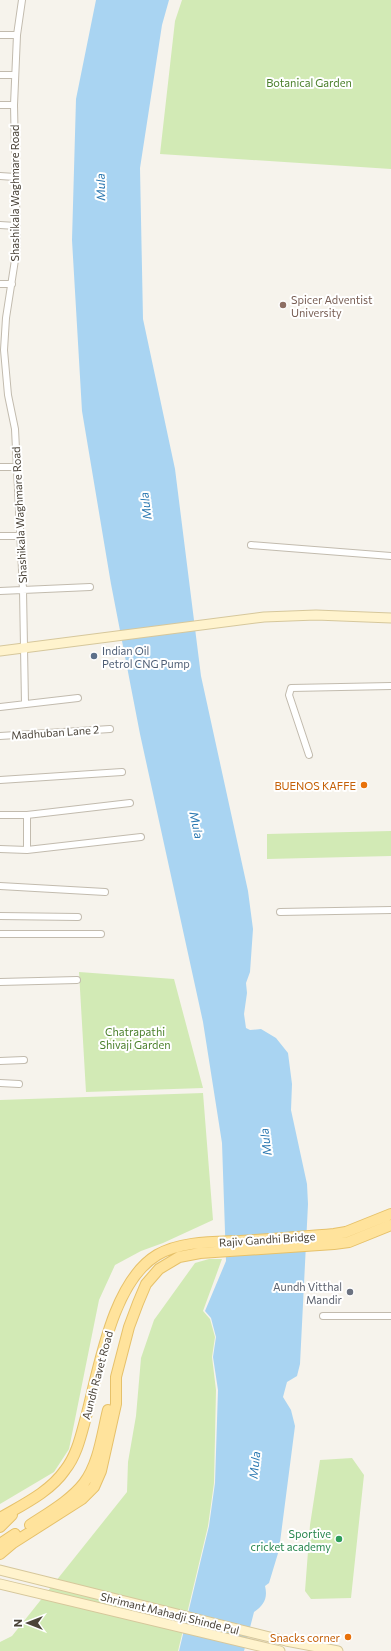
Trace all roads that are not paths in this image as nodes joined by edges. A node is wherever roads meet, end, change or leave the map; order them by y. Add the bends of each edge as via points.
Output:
1 (22, 0) edge
2 (17, 34) junction
3 (0, 35) edge
4 (0, 75) edge
5 (15, 75) junction
6 (14, 105) junction
7 (0, 106) edge
8 (0, 176) edge
9 (15, 177) junction
10 (0, 225) edge
11 (16, 226) junction
12 (0, 284) edge
13 (12, 284) junction
14 (2, 341) edge
15 (0, 467) edge
16 (17, 467) junction
17 (0, 536) edge
18 (20, 536) junction
19 (251, 545) dead end
20 (391, 556) edge
21 (90, 587) dead end
22 (23, 590) junction
23 (0, 591) edge
24 (391, 618) edge
25 (23, 648) junction
26 (0, 651) edge
27 (391, 686) edge
28 (78, 698) dead end
29 (26, 704) junction
30 (0, 707) edge
31 (110, 729) dead end
32 (0, 736) edge
33 (309, 755) dead end
34 (122, 772) dead end
35 (0, 780) edge
36 (130, 802) dead end
37 (0, 815) edge
38 (27, 815) junction
39 (141, 837) dead end
40 (0, 848) edge
41 (27, 850) junction
42 (0, 886) edge
43 (105, 892) dead end
44 (391, 910) edge
45 (280, 912) dead end
46 (0, 916) edge
47 (78, 917) dead end
48 (0, 934) edge
49 (101, 934) dead end
50 (77, 980) dead end
51 (0, 982) edge
52 (24, 1060) dead end
53 (0, 1061) edge
54 (0, 1083) edge
55 (19, 1084) dead end
56 (391, 1214) edge
57 (391, 1225) edge
58 (334, 1239) junction
59 (200, 1248) junction
60 (323, 1316) dead end
61 (391, 1316) edge
62 (116, 1377) junction
63 (18, 1507) junction
64 (0, 1518) edge
65 (0, 1527) edge
66 (0, 1544) edge
67 (0, 1554) edge
68 (2, 1570) edge
69 (0, 1584) edge
70 (280, 1651) edge
71 (338, 1651) edge

1 - 2 street, Shashikala Waghmare Road
2 - 3 street
2 - 5 street, Shashikala Waghmare Road
4 - 5 street
5 - 6 street, Shashikala Waghmare Road
6 - 7 street
6 - 9 street, Shashikala Waghmare Road
8 - 9 street
9 - 11 street, Shashikala Waghmare Road
10 - 11 street
11 - 13 street, Shashikala Waghmare Road via 17,248
12 - 13 street
13 - 14 street, Shashikala Waghmare Road
14 - 16 street, Shashikala Waghmare Road via 16,429
15 - 16 street
16 - 18 street, Shashikala Waghmare Road
17 - 18 street
18 - 22 street, Shashikala Waghmare Road
19 - 20 street
21 - 22 street
22 - 23 street
22 - 25 street, Shashikala Waghmare Road
24 - 25 main road via 303,615 264,617
25 - 26 main road
25 - 29 street, Shashikala Waghmare Road
27 - 33 street via 291,688 289,695
28 - 29 street
29 - 30 street
31 - 32 street, Madhuban Lane 2
34 - 35 street
36 - 38 street
37 - 38 street
38 - 41 street
39 - 41 street
40 - 41 street
42 - 43 street
44 - 45 street
46 - 47 street
48 - 49 street
50 - 51 street
52 - 53 street
54 - 55 street
56 - 58 main road
57 - 58 main road via 349,1242
58 - 59 main road, Rajiv Gandhi Bridge
59 - 62 main road, Aundh Ravet Road via 159,1269 146,1284 128,1327
59 - 63 main road, Aundh Ravet Road via 175,1248 157,1254 131,1280 112,1320 74,1455 52,1485
60 - 61 street
62 - 66 main road via 96,1461 84,1483 66,1500
62 - 67 main road, Aundh Ravet Road via 116,1404 101,1471 94,1487 82,1499
63 - 64 main road, Aundh Ravet Road
63 - 65 main road
68 - 71 main road, Shrimant Mahadji Shinde Pul via 272,1638
69 - 70 main road, Shrimant Mahadji Shinde Pul

